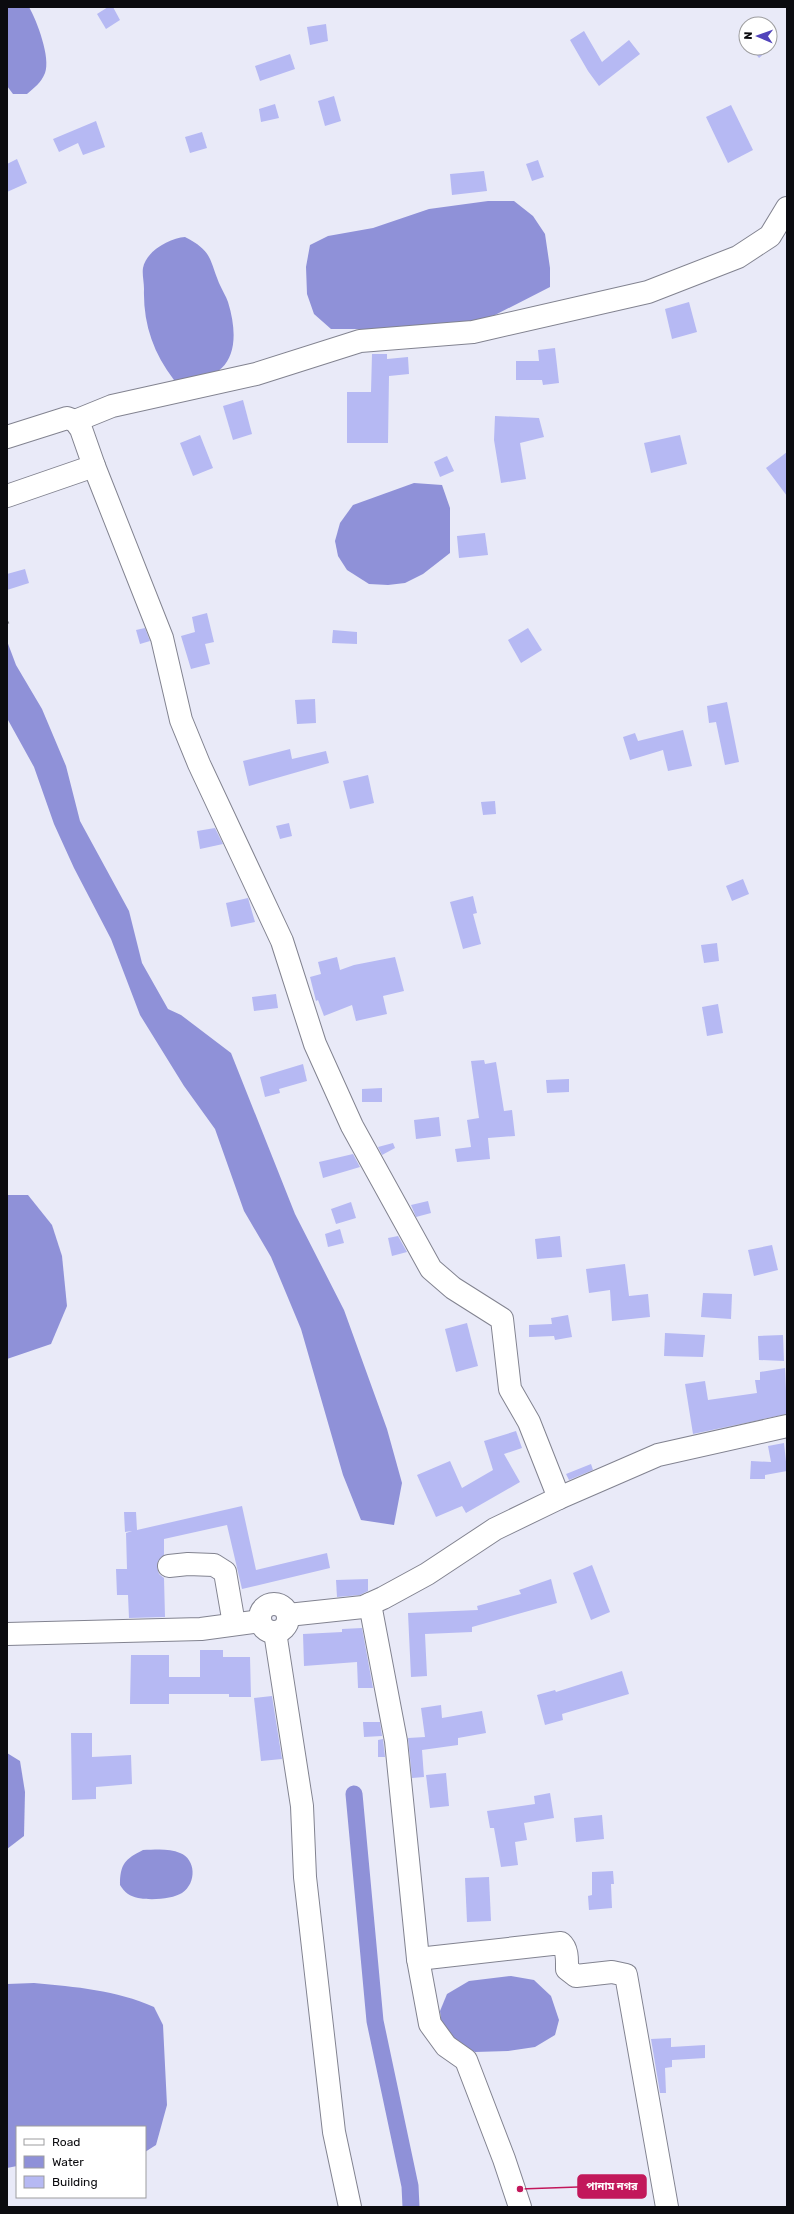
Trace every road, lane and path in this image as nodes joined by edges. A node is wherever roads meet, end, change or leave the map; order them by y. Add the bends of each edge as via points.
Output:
1 (787, 208) edge
2 (75, 421) junction
3 (7, 437) edge
4 (94, 466) junction
5 (7, 496) edge
6 (787, 1426) edge
7 (558, 1498) junction
8 (170, 1566) dead end
9 (370, 1604) junction
10 (274, 1623) junction
11 (234, 1624) junction
12 (7, 1634) edge
13 (418, 1959) junction
14 (350, 2207) edge
15 (520, 2207) edge
16 (666, 2207) edge

1 - 2 street via 770,236 738,257 648,292 473,332 360,341 256,374 112,406
2 - 3 street via 67,418
2 - 4 street via 81,429
4 - 5 street
4 - 7 street via 162,638 182,720 199,764 282,941 315,1044 346,1112 431,1269 453,1288 502,1319 510,1388 529,1422
6 - 7 street via 658,1455
7 - 9 street via 495,1529 427,1574
8 - 11 street via 214,1565 225,1572
9 - 10 street
9 - 13 street via 396,1741
10 - 11 street
10 - 14 street via 302,1806 308,1908 334,2132
11 - 12 street via 201,1629
13 - 15 street via 430,2024 446,2046 466,2060
13 - 16 street via 560,1943 566,1952 567,1969 576,1976 612,1972 626,1975

